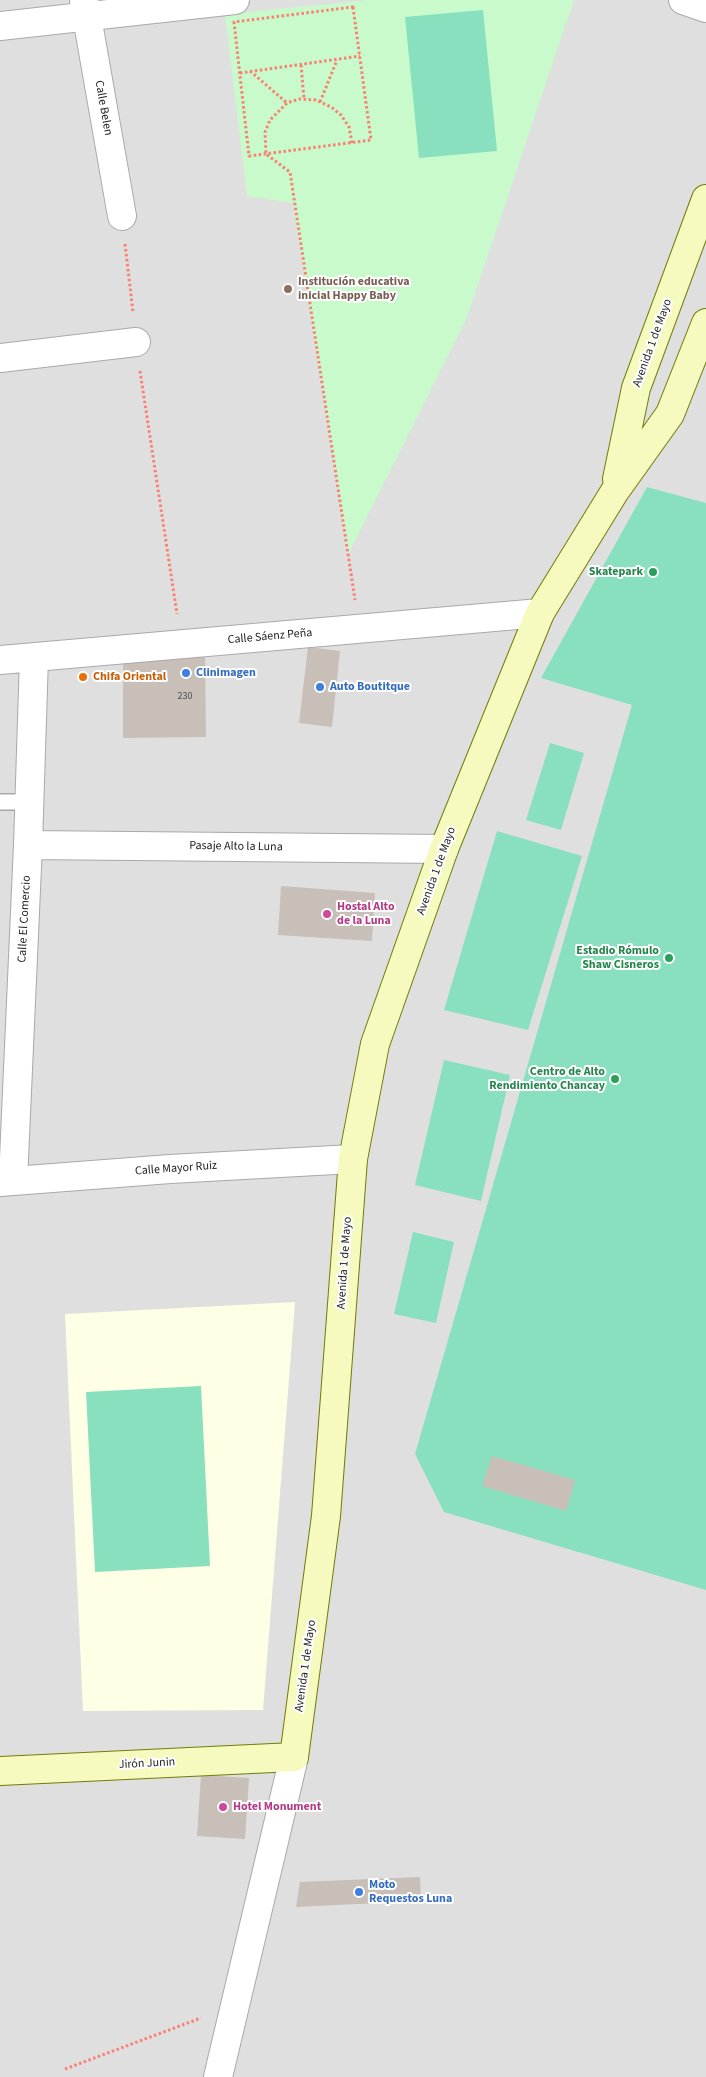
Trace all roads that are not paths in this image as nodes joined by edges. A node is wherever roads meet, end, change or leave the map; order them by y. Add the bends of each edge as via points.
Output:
1 (235, 0) edge
2 (683, 0) edge
3 (706, 8) edge
4 (86, 9) edge
5 (0, 26) edge
6 (706, 200) edge
7 (122, 216) road end
8 (706, 323) edge
9 (136, 342) road end
10 (0, 358) edge
11 (615, 490) junction
12 (540, 614) junction
13 (34, 657) junction
14 (0, 660) edge
15 (0, 802) edge
16 (29, 802) junction
17 (28, 845) junction
18 (444, 849) junction
19 (353, 1159) junction
20 (7, 1181) edge
21 (294, 1757) junction
22 (0, 1771) edge
23 (218, 2077) edge

1 - 4 street
2 - 3 street
4 - 5 street
4 - 7 street, Calle Belen
6 - 11 street, Avenida 1 de Mayo via 636,388
8 - 11 street, Avenida 1 de Mayo via 670,414
9 - 10 street
11 - 12 street, Avenida 1 de Mayo
12 - 13 street, Calle Sáenz Peña
12 - 18 street, Avenida 1 de Mayo
13 - 14 street, Calle Sáenz Peña
13 - 16 street, Calle El Comercio
15 - 16 lane
16 - 17 street, Calle El Comercio
17 - 18 street, Pasaje Alto la Luna
17 - 20 street, Calle El Comercio
18 - 19 street, Avenida 1 de Mayo via 376,1044
19 - 20 street, Calle Mayor Ruiz
19 - 21 street, Avenida 1 de Mayo via 326,1516
21 - 22 street, Jirón Junin
21 - 23 street, Avenida 1 de Mayo

